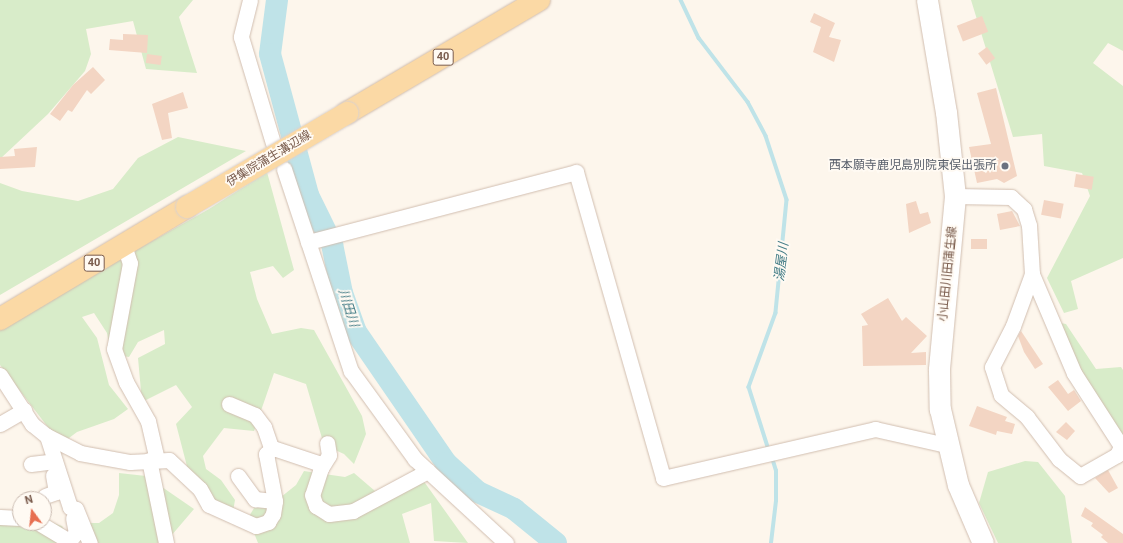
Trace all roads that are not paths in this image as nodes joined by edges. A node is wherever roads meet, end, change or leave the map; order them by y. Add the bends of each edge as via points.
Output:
1 (250, 0) edge
2 (539, 0) edge
3 (928, 0) edge
4 (273, 143) dead end
5 (284, 168) dead end
6 (955, 196) junction
7 (308, 242) junction
8 (124, 245) junction
9 (1032, 274) junction
10 (0, 319) edge
11 (2, 377) edge
12 (230, 404) dead end
13 (24, 410) junction
14 (0, 424) edge
15 (47, 436) junction
16 (327, 443) dead end
17 (946, 445) junction
18 (272, 450) junction
19 (153, 460) junction
20 (53, 462) junction
21 (32, 464) dead end
22 (321, 468) junction
23 (428, 471) junction
24 (238, 476) dead end
25 (52, 493) edge
26 (275, 501) junction
27 (73, 508) junction
28 (0, 517) edge
29 (12, 518) edge
30 (89, 519) dead end
31 (51, 531) edge
32 (90, 543) edge
33 (166, 543) edge
34 (506, 543) edge
35 (982, 543) edge

1 - 4 street via 241,37
2 - 8 main road, 伊集院蒲生溝辺線 / 40, bridge
3 - 6 main road, 小山田川田蒲生線 via 946,112
5 - 7 street
6 - 9 street via 1011,198 1024,209 1030,225
6 - 17 main road, 小山田川田蒲生線 via 938,370
7 - 17 street via 576,172 663,478 875,429
7 - 23 street via 351,371 414,458
8 - 10 main road, 伊集院蒲生溝辺線 / 40
8 - 19 street via 130,263 114,349 126,382 148,421
9 - 9 street via 1013,326 992,367 1001,395 1027,417 1060,459 1080,476 1117,455 1121,446 1074,373
11 - 13 street
12 - 18 street via 255,415 264,427
13 - 14 street
13 - 15 street via 32,424
15 - 19 street via 80,453 130,462
15 - 20 street
16 - 22 street via 329,455
17 - 35 main road, 小山田川田蒲生線 via 958,485
18 - 22 street via 318,463
18 - 26 street via 266,454 266,467
19 - 26 street via 169,460 182,469 209,505 256,526 268,522
19 - 33 street
20 - 21 street
20 - 25 street via 56,492
20 - 27 street
22 - 23 street via 312,495 316,506 329,514 353,511
23 - 34 street
24 - 26 street via 255,499
27 - 30 street
27 - 31 street via 76,533 73,539 63,539
27 - 32 street
28 - 29 street

